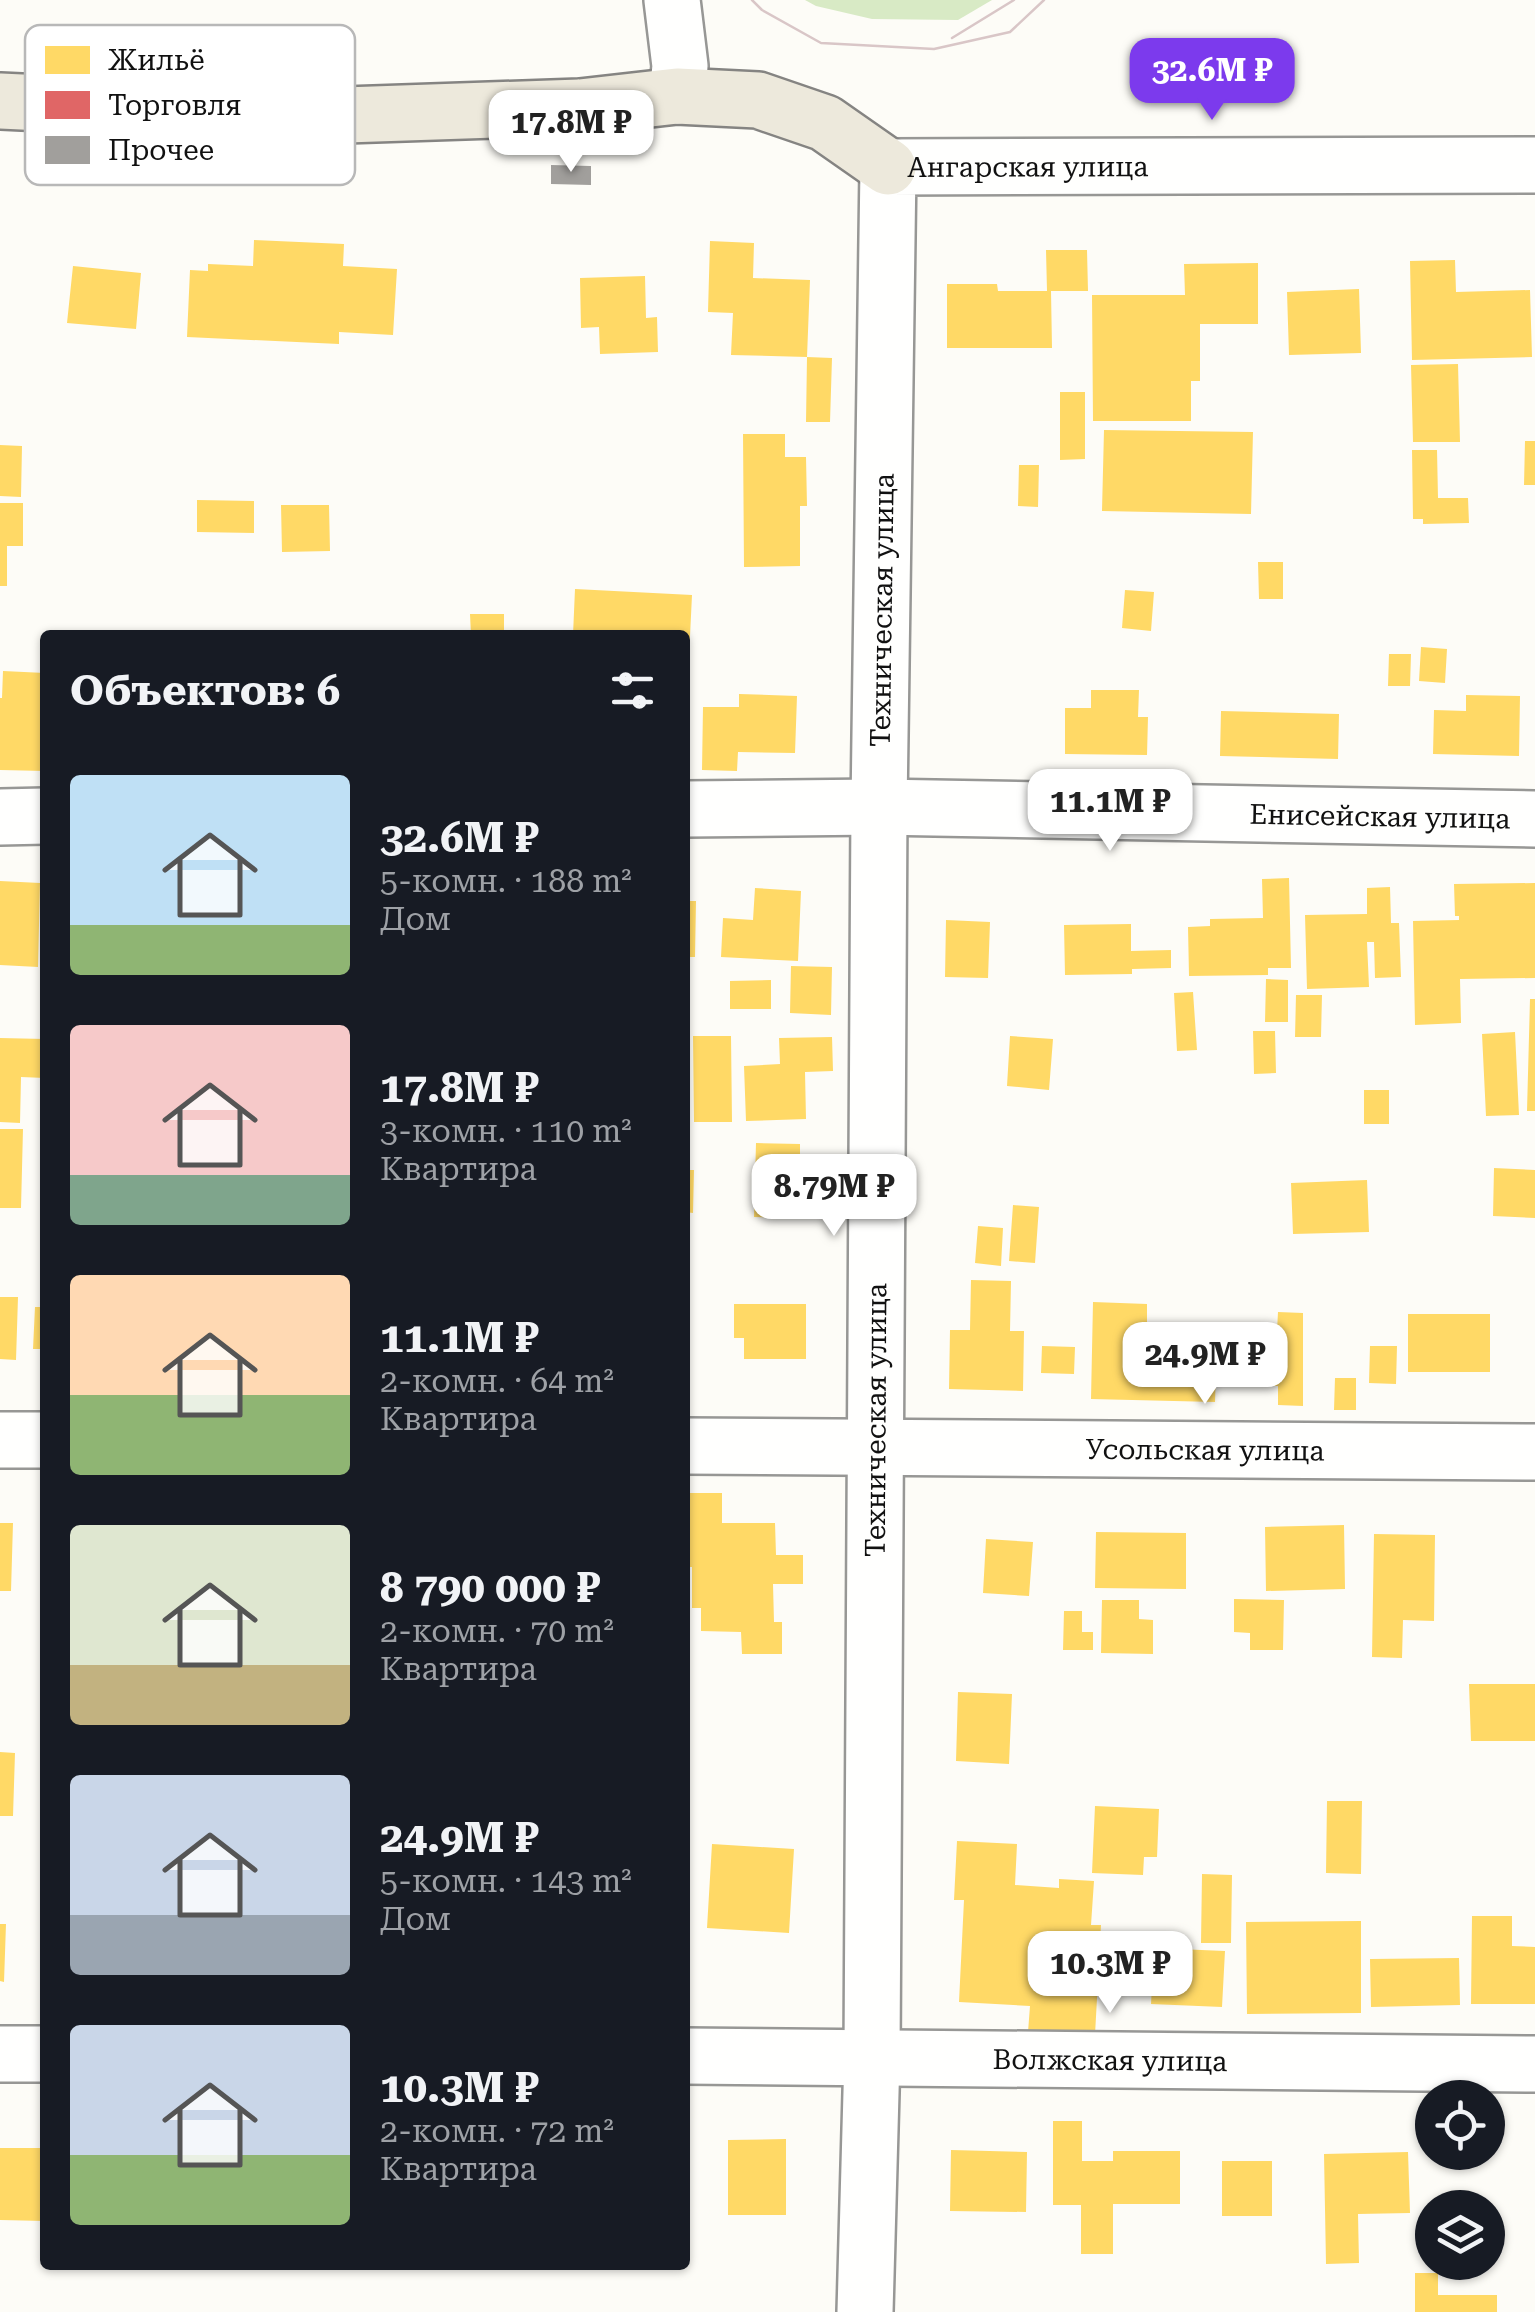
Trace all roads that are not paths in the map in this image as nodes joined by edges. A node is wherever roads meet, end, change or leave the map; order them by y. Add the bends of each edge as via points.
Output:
1 (672, 0) edge
2 (677, 96) junction
3 (0, 102) edge
4 (25, 103) edge
5 (355, 115) edge
6 (1535, 165) edge
7 (888, 167) junction
8 (880, 807) junction
9 (690, 809) edge
10 (40, 816) edge
11 (0, 817) edge
12 (1535, 819) edge
13 (0, 1440) edge
14 (40, 1440) edge
15 (690, 1446) edge
16 (874, 1447) junction
17 (1535, 1452) edge
18 (0, 2054) edge
19 (40, 2054) edge
20 (690, 2056) edge
21 (872, 2056) junction
22 (1535, 2064) edge
23 (865, 2312) edge

1 - 2 street
2 - 5 main road, Ангарская улица via 580,107
2 - 7 main road, Ангарская улица via 758,100 825,123
3 - 4 main road, Ангарская улица
6 - 7 street, Ангарская улица
7 - 8 street, Техническая улица
8 - 9 street, Енисейская улица
8 - 12 street, Енисейская улица
8 - 16 street, Техническая улица
10 - 11 street
13 - 14 street
15 - 16 street, Усольская улица
16 - 17 street, Усольская улица
16 - 21 street, Техническая улица
18 - 19 street
20 - 21 street, Волжская улица
21 - 22 street, Волжская улица
21 - 23 street, Техническая улица

